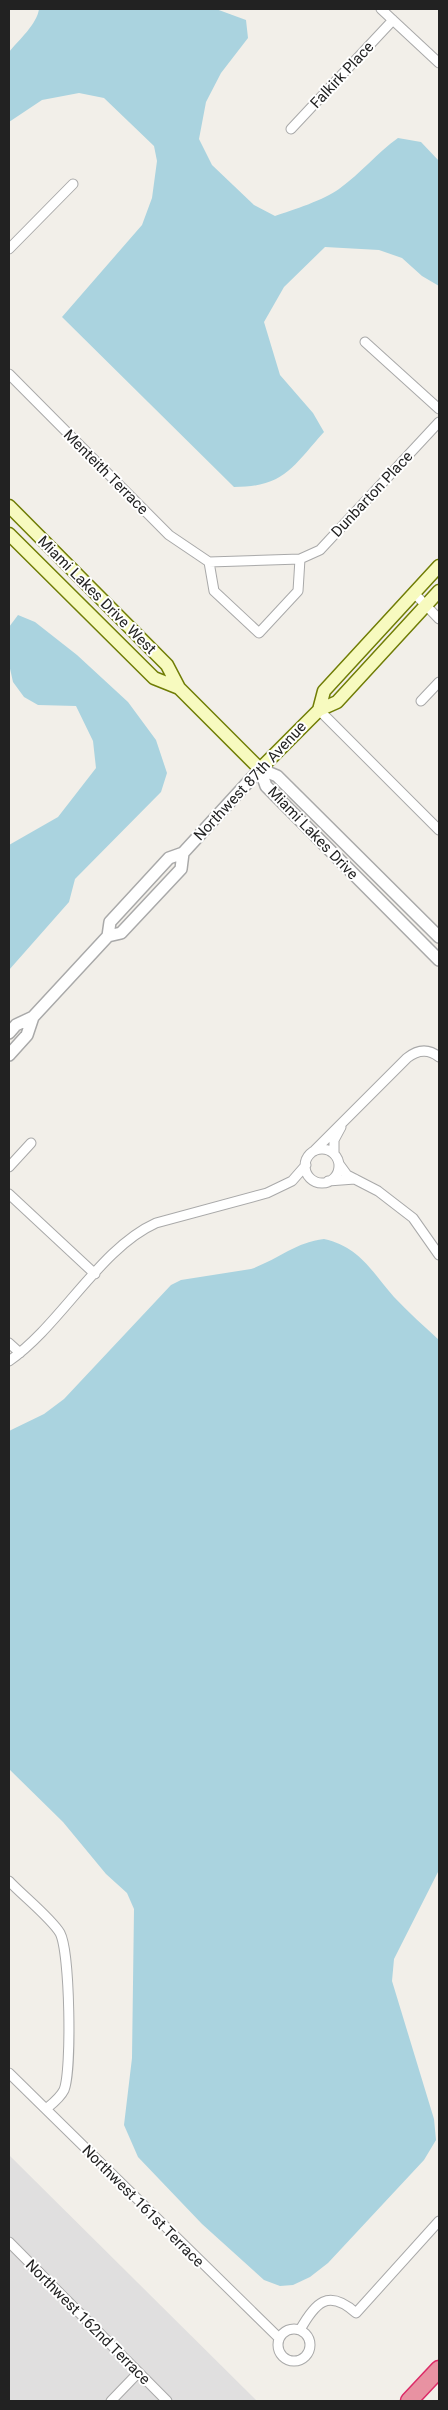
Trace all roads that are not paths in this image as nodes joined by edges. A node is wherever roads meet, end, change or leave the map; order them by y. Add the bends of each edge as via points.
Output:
1 (381, 9) edge
2 (393, 20) junction
3 (439, 63) edge
4 (291, 129) dead end
5 (73, 184) dead end
6 (9, 249) edge
7 (365, 342) dead end
8 (9, 374) edge
9 (439, 409) edge
10 (439, 422) edge
11 (9, 506) edge
12 (9, 534) edge
13 (300, 559) junction
14 (209, 562) junction
15 (439, 566) edge
16 (439, 591) edge
17 (414, 594) junction
18 (426, 606) junction
19 (439, 619) edge
20 (439, 682) edge
21 (178, 688) junction
22 (420, 701) dead end
23 (318, 710) junction
24 (260, 770) junction
25 (439, 830) edge
26 (439, 937) edge
27 (439, 960) edge
28 (33, 1017) junction
29 (9, 1033) edge
30 (9, 1055) edge
31 (439, 1057) edge
32 (342, 1124) junction
33 (31, 1143) dead end
34 (314, 1151) junction
35 (334, 1154) junction
36 (339, 1164) junction
37 (306, 1165) junction
38 (9, 1167) edge
39 (354, 1179) junction
40 (313, 1180) junction
41 (292, 1181) junction
42 (328, 1181) junction
43 (9, 1194) edge
44 (439, 1255) edge
45 (95, 1274) junction
46 (9, 1343) edge
47 (20, 1353) junction
48 (9, 1361) edge
49 (9, 1882) edge
50 (9, 2073) edge
51 (46, 2109) junction
52 (439, 2221) edge
53 (9, 2242) edge
54 (300, 2330) junction
55 (278, 2338) junction
56 (439, 2369) edge
57 (138, 2373) junction
58 (111, 2401) edge
59 (167, 2401) edge
60 (409, 2401) edge

1 - 2 street
2 - 3 street
2 - 4 street, Falkirk Place
5 - 6 street
7 - 9 street
8 - 14 street, Menteith Terrace via 169,536
10 - 13 street, Dunbarton Place via 320,550
11 - 21 main road, Miami Lakes Drive West via 167,665
12 - 21 main road, Miami Lakes Drive West via 154,678
13 - 14 street, Dunbarton Place
13 - 14 street via 298,591 259,633 214,591
15 - 17 main road, Northwest 87th Avenue
16 - 18 main road, Northwest 87th Avenue
17 - 18 street
17 - 23 main road, Northwest 87th Avenue via 324,691
18 - 19 street
18 - 23 main road, Northwest 87th Avenue via 337,702
20 - 22 street
21 - 24 main road, Miami Lakes Drive West
23 - 24 main road, Northwest 87th Avenue
23 - 25 street
24 - 26 street, Miami Lakes Drive via 278,776
24 - 27 street, Miami Lakes Drive via 266,786
24 - 28 street, Northwest 87th Avenue via 183,853 169,858 110,922 108,936
28 - 29 street, Northwest 87th Avenue via 16,1025
28 - 30 street, Northwest 87th Avenue via 27,1035
31 - 32 street via 419,1051 407,1058
32 - 34 street
32 - 35 street via 334,1140
33 - 38 street
34 - 35 street via 324,1149
34 - 37 street
35 - 36 street
36 - 39 street
36 - 42 street via 337,1174
37 - 40 street
37 - 41 street
39 - 42 street
39 - 44 street via 378,1191 413,1218
40 - 41 street
40 - 42 street
41 - 45 street via 260,1196 150,1226
43 - 45 street
45 - 47 street
46 - 47 street
47 - 48 street
49 - 51 street via 61,1935 68,2004 66,2080 61,2094
50 - 51 street, Northwest 161st Terrace
51 - 55 street, Northwest 161st Terrace
52 - 54 street via 356,2313 341,2300 330,2300 319,2304 310,2313
53 - 57 street, Northwest 162nd Terrace
54 - 55 street via 290,2329
54 - 55 street via 308,2338 310,2348 300,2360 284,2358 278,2349
56 - 60 highway
57 - 58 street
57 - 59 street, Northwest 162nd Terrace

